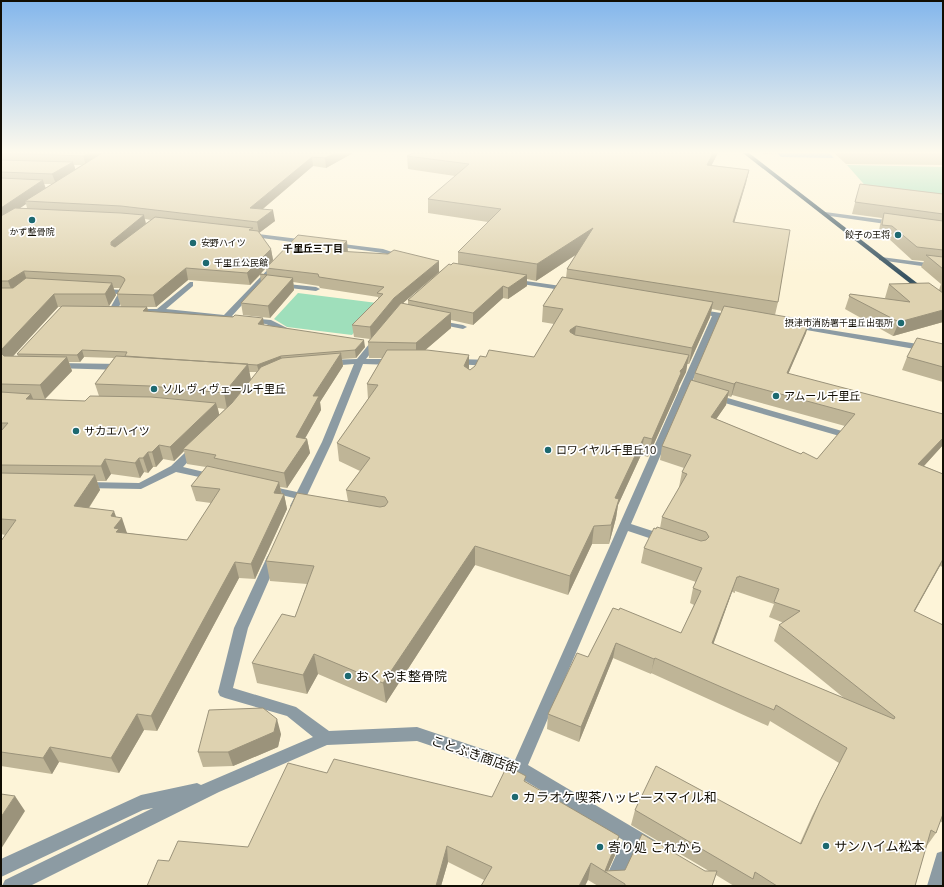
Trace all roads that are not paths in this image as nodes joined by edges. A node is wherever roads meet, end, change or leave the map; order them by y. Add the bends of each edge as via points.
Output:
1 (800, 194) edge
2 (825, 214) junction
3 (897, 224) edge
4 (242, 234) edge
5 (313, 243) edge
6 (329, 245) edge
7 (283, 256) edge
8 (412, 259) edge
9 (881, 259) junction
10 (943, 267) edge
11 (509, 280) edge
12 (266, 283) junction
13 (190, 284) dead end
14 (316, 289) dead end
15 (91, 291) edge
16 (578, 291) edge
17 (943, 307) edge
18 (694, 310) edge
19 (159, 311) junction
20 (717, 314) junction
21 (226, 317) junction
22 (745, 318) edge
23 (428, 319) edge
24 (789, 326) edge
25 (464, 327) dead end
26 (384, 331) edge
27 (304, 334) edge
28 (943, 351) edge
29 (360, 360) junction
30 (480, 361) junction
31 (402, 362) edge
32 (448, 362) edge
33 (321, 364) edge
34 (502, 364) edge
35 (49, 366) edge
36 (133, 367) edge
37 (473, 375) edge
38 (706, 394) edge
39 (839, 433) edge
40 (203, 441) edge
41 (175, 468) junction
42 (223, 479) edge
43 (71, 485) edge
44 (262, 488) edge
45 (301, 502) junction
46 (291, 518) edge
47 (624, 526) junction
48 (676, 544) edge
49 (278, 545) edge
50 (326, 738) junction
51 (519, 768) junction
52 (213, 787) junction
53 (633, 837) junction
54 (665, 856) edge
55 (943, 859) edge
56 (1, 868) edge
57 (11, 886) edge
58 (611, 886) edge
59 (936, 886) edge

1 - 2 main road
2 - 3 street
2 - 9 main road
4 - 5 street via 296,244
6 - 8 street via 383,251
7 - 12 street
9 - 10 street
9 - 17 main road
11 - 16 street
12 - 14 street
12 - 21 street
13 - 19 street
15 - 19 street via 123,292 117,310
18 - 20 street
19 - 21 street
20 - 22 street
20 - 47 street via 688,368 687,389
21 - 27 street via 268,322 288,332
23 - 25 street
24 - 28 street
26 - 29 street via 370,343
29 - 31 street
29 - 33 street
29 - 45 street
30 - 32 street
30 - 34 street
30 - 37 street
35 - 36 street
38 - 39 street
40 - 41 street
41 - 42 street
41 - 43 street via 141,486
44 - 45 street
45 - 46 street
47 - 48 street
47 - 51 street
49 - 50 street via 241,628 225,692 291,711
50 - 51 street, ことぶき商店街 via 417,734
50 - 52 street, ことぶき商店街
51 - 53 street, ことぶき商店街
52 - 56 street via 141,803
52 - 57 street
53 - 54 street, ことぶき商店街
53 - 58 street
55 - 59 street

